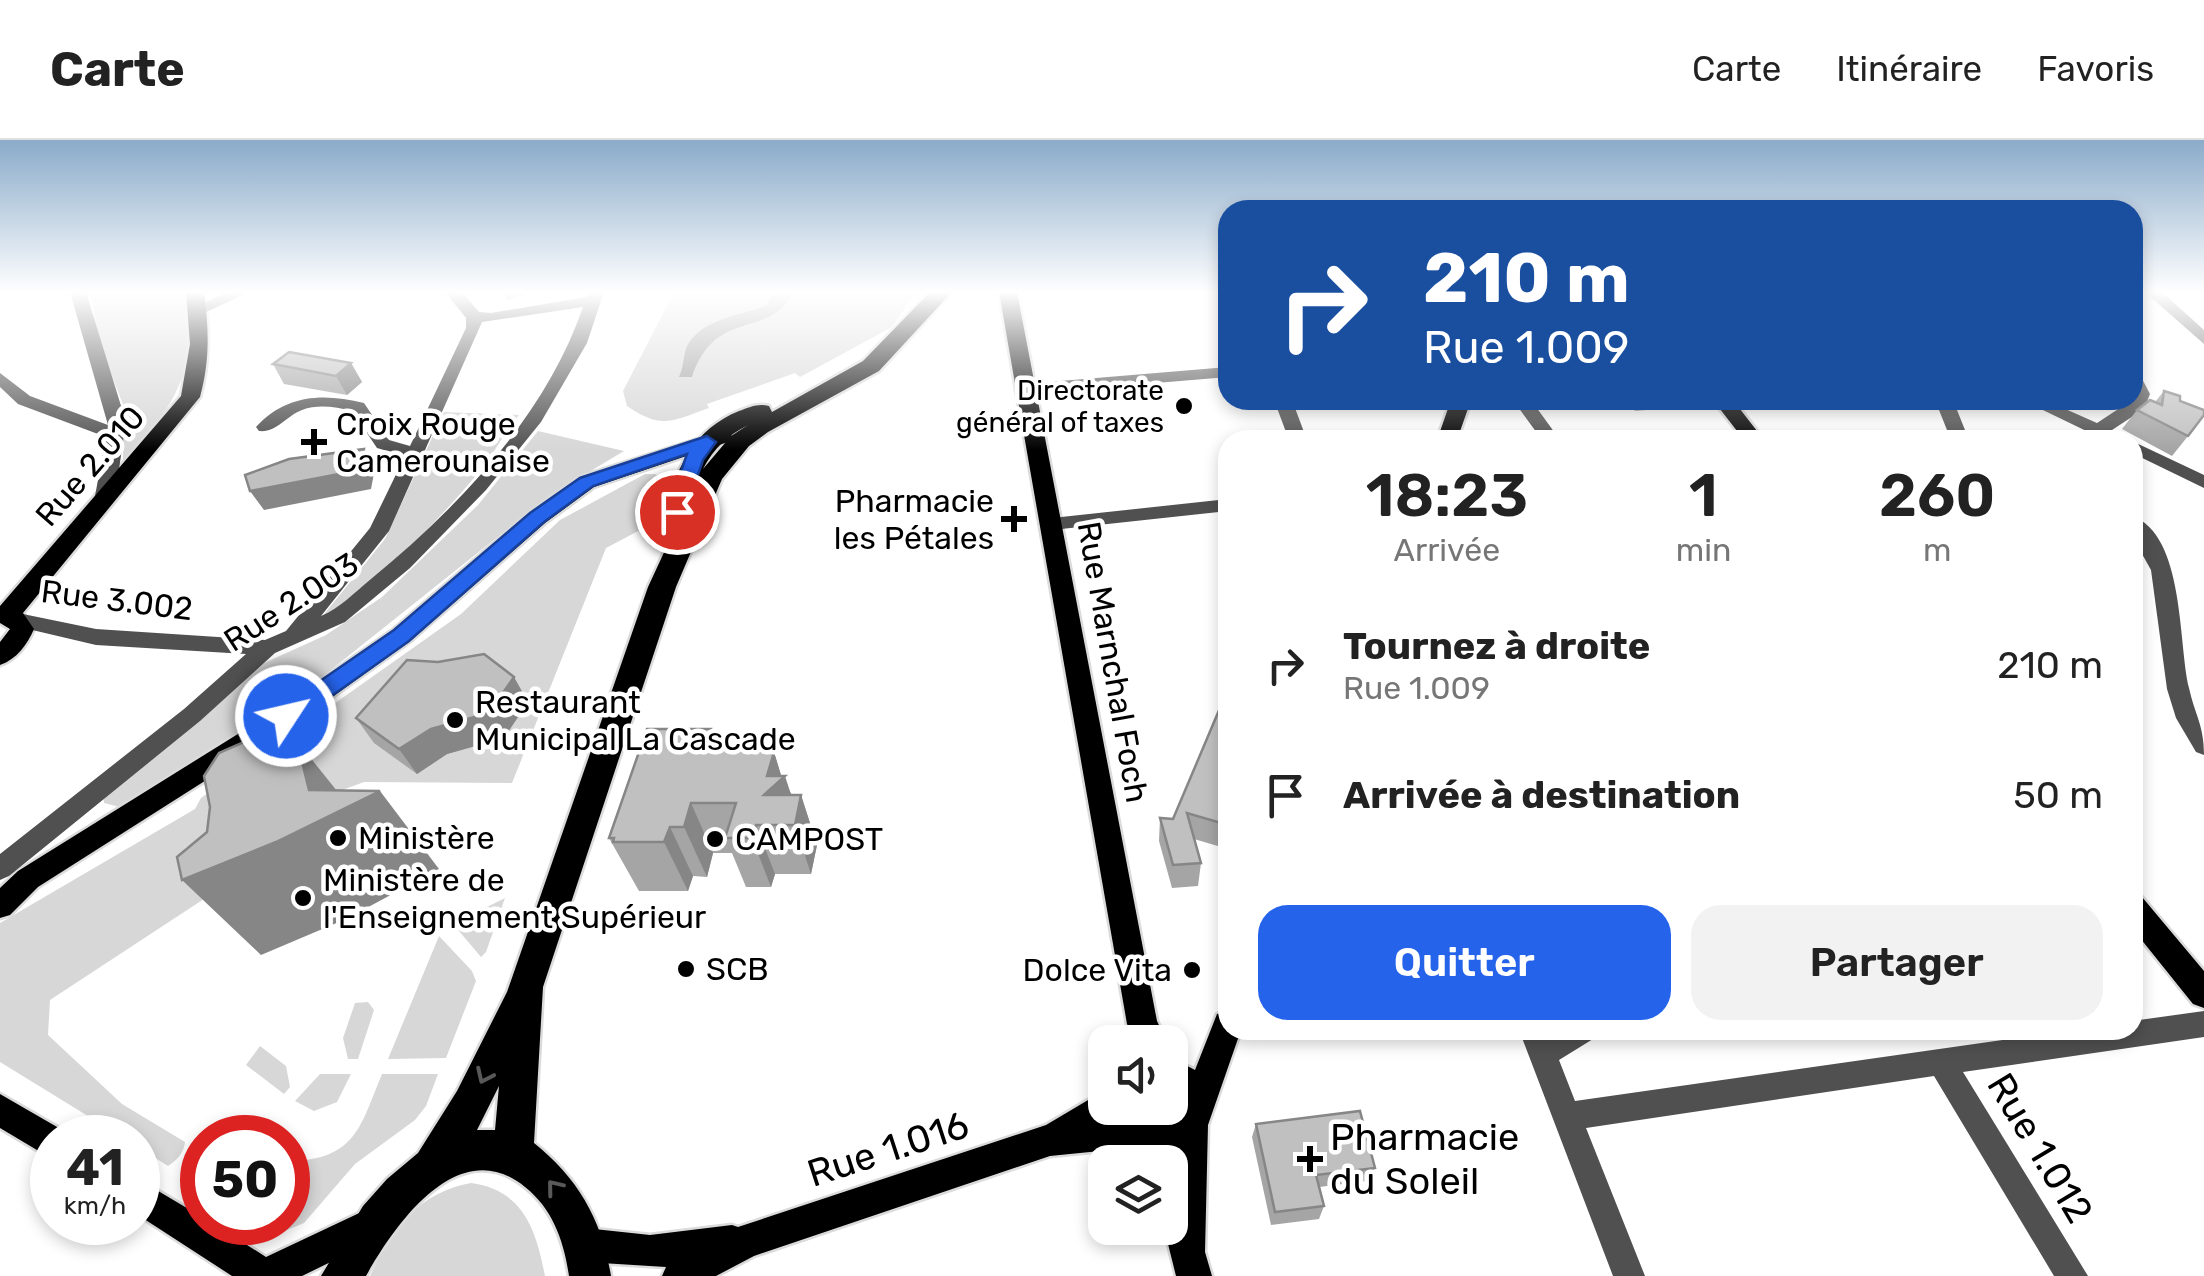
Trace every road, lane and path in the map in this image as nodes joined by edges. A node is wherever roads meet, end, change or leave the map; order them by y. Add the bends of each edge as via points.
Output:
1 (94, 345) edge
2 (202, 345) edge
3 (466, 345) edge
4 (578, 345) edge
5 (893, 345) edge
6 (1019, 345) edge
7 (1218, 373) edge
8 (0, 378) edge
9 (1024, 390) junction
10 (2054, 410) edge
11 (2130, 410) edge
12 (748, 423) junction
13 (264, 427) dead end
14 (2098, 430) joint
15 (117, 435) junction
16 (707, 442) junction
17 (2143, 452) edge
18 (416, 453) junction
19 (587, 482) junction
20 (2204, 482) edge
21 (105, 496) junction
22 (1218, 506) edge
23 (1052, 524) junction
24 (2143, 531) edge
25 (662, 587) junction
26 (7, 625) edge
27 (292, 637) junction
28 (267, 648) junction
29 (2204, 746) edge
30 (0, 868) edge
31 (28, 879) junction
32 (0, 894) edge
33 (0, 906) edge
34 (2143, 919) edge
35 (526, 988) junction
36 (2204, 994) edge
37 (2204, 1024) edge
38 (1143, 1025) edge
39 (2143, 1033) edge
40 (1219, 1040) edge
41 (2093, 1040) edge
42 (1538, 1042) edge
43 (1941, 1062) junction
44 (1191, 1090) edge
45 (0, 1110) edge
46 (1567, 1116) junction
47 (1088, 1117) edge
48 (30, 1129) edge
49 (1144, 1136) edge
50 (1050, 1140) junction
51 (513, 1154) junction
52 (433, 1165) junction
53 (160, 1210) edge
54 (372, 1224) junction
55 (747, 1241) junction
56 (588, 1260) edge
57 (1191, 1263) edge
58 (264, 1276) edge
59 (342, 1276) edge
60 (680, 1276) edge
61 (1629, 1276) edge
62 (2072, 1276) edge

1 - 15 street
2 - 21 main road, Rue 2.010 via 190,396
3 - 18 street
4 - 27 street, Rue 2.003 via 535,418 478,486 366,596 338,618
5 - 12 highway via 861,373
6 - 9 main road, Rue Marnchal Foch
7 - 9 street
8 - 15 street via 24,400
9 - 23 main road, Rue Marnchal Foch
10 - 14 street
11 - 14 street
12 - 16 highway
12 - 19 main road via 651,446
12 - 25 highway via 710,477
13 - 18 street via 304,401 336,400 358,406 383,444
15 - 21 street
16 - 19 main road
16 - 25 highway via 688,475
17 - 20 street
18 - 27 street via 380,531
19 - 31 main road via 401,636
21 - 26 main road, Rue 2.010
22 - 23 street
23 - 38 main road, Rue Marnchal Foch
24 - 29 street via 2161,564 2177,696
25 - 35 highway
26 - 28 street, Rue 3.002
27 - 28 street, Rue 2.003
28 - 30 street, Rue 2.003
31 - 32 main road
31 - 33 main road
34 - 36 main road
35 - 51 highway
35 -> 52 highway via 471,1104
37 - 39 street
40 - 44 main road
41 - 43 street
42 - 46 street
43 - 46 street
43 - 62 street, Rue 1.012
44 - 49 main road via 1184,1134
44 - 57 main road
45 - 48 main road
46 - 61 street
47 - 50 main road
49 - 50 main road, Rue 1.016
50 - 55 main road, Rue 1.016
51 - 52 highway via 474,1150
56 -> 51 highway via 557,1190
52 - 54 highway via 404,1186
53 - 58 main road
54 - 58 main road
54 - 59 highway
55 - 56 main road
55 - 60 main road, Rue 1.016

